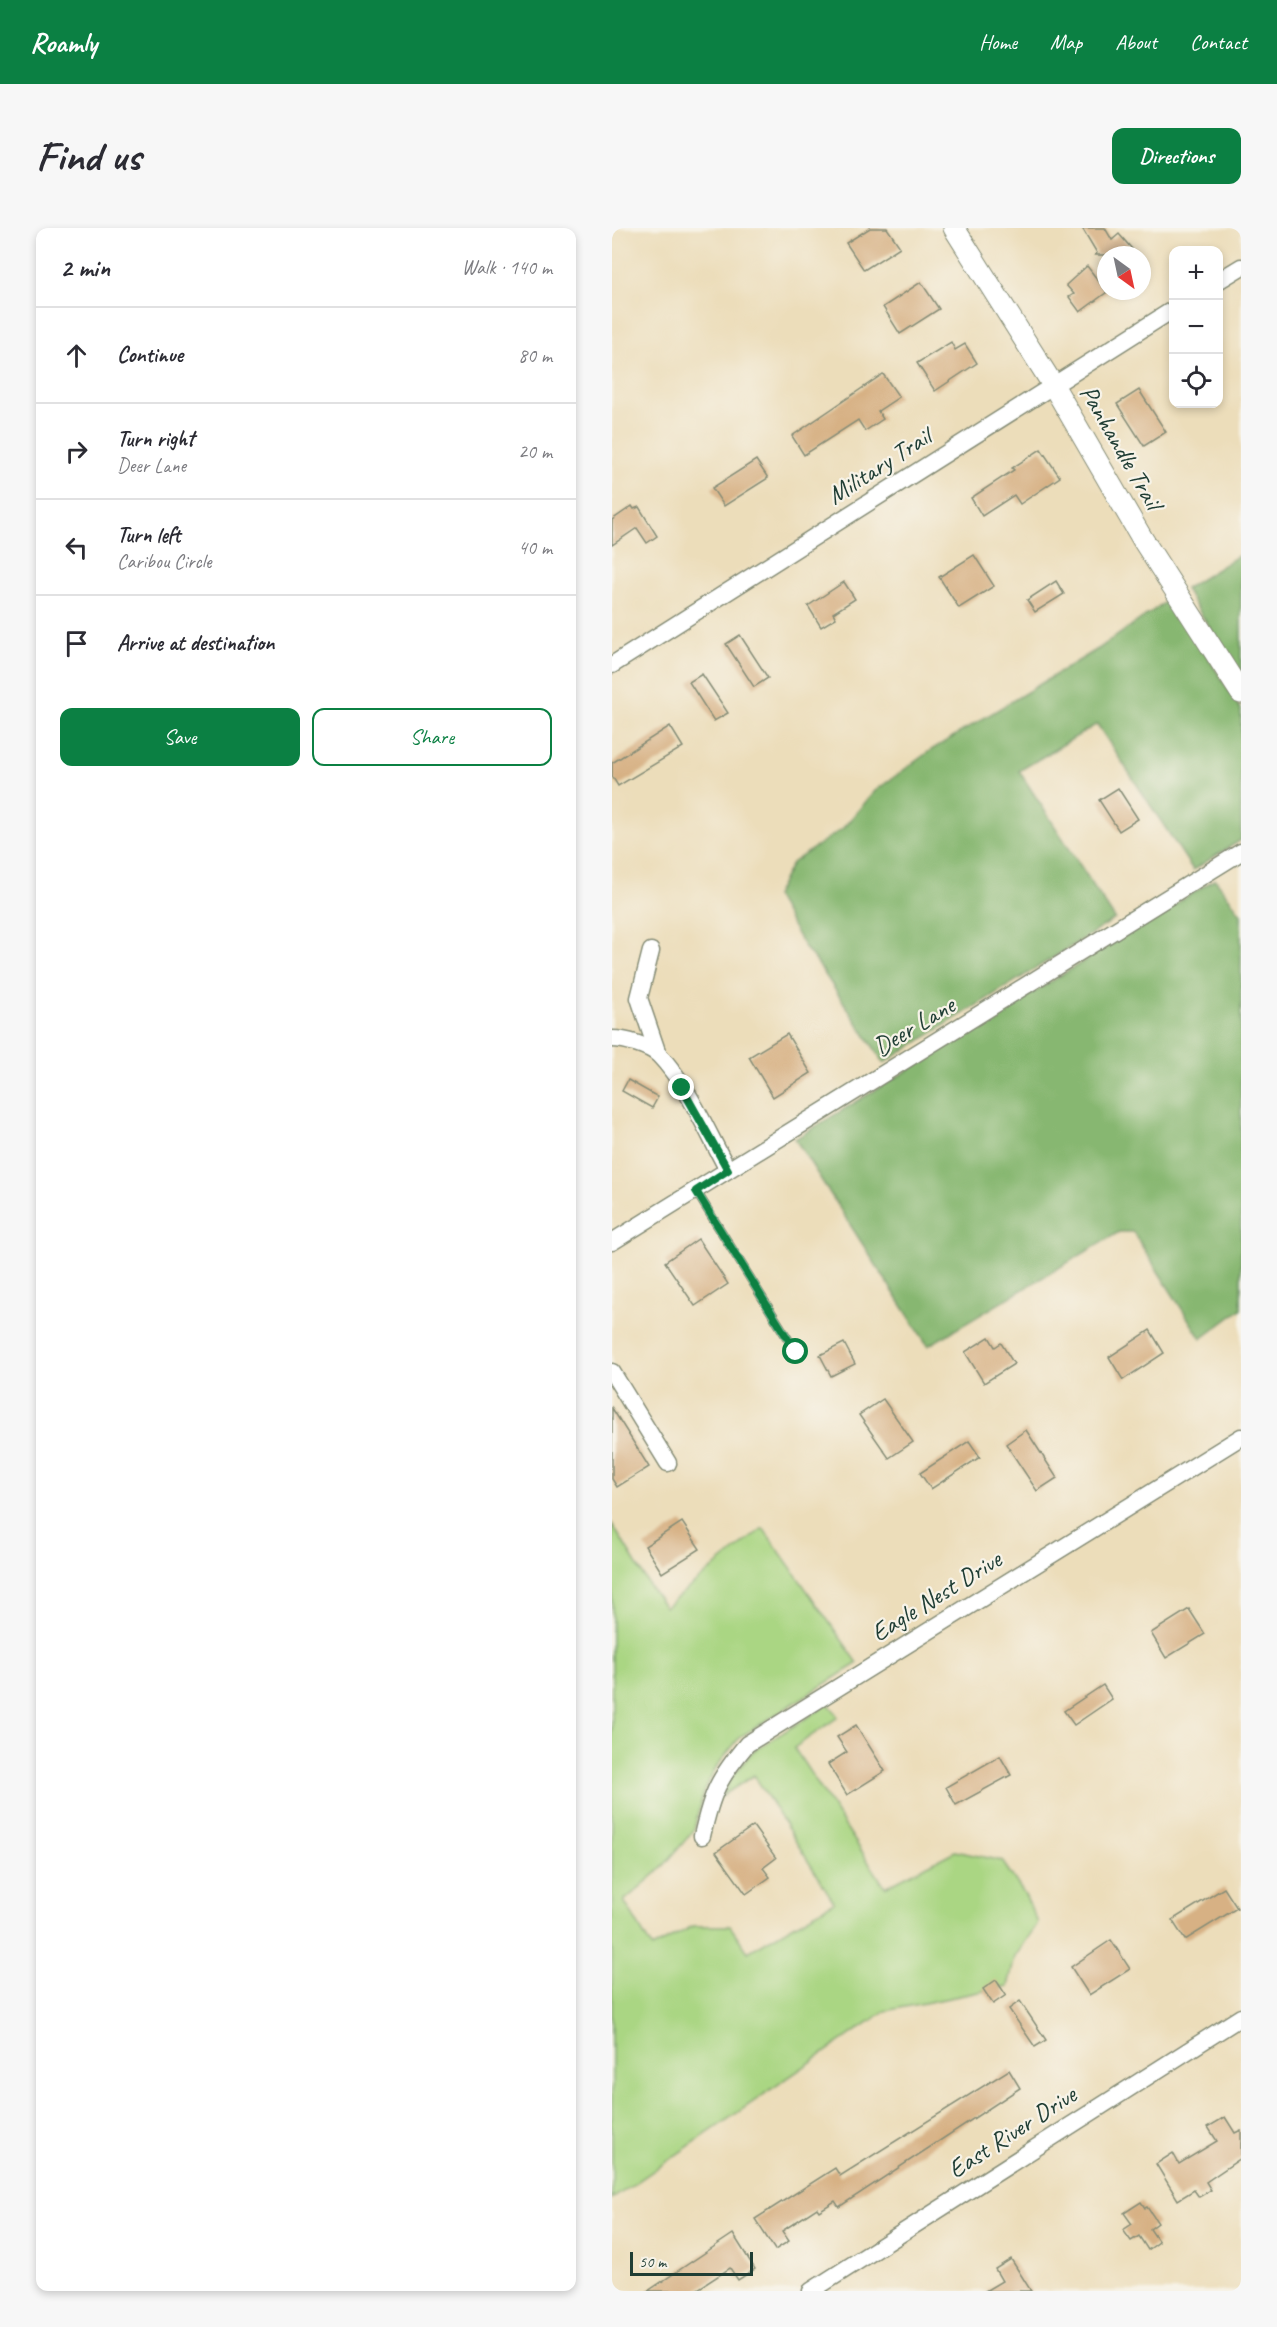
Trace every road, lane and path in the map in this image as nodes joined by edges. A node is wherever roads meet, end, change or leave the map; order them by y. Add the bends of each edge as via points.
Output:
1 (954, 228) edge
2 (1241, 267) edge
3 (1223, 278) edge
4 (1169, 312) edge
5 (1053, 384) junction
6 (612, 664) edge
7 (1241, 693) edge
8 (1241, 852) edge
9 (651, 951) dead end
10 (612, 1039) edge
11 (658, 1054) junction
12 (728, 1170) junction
13 (696, 1191) junction
14 (612, 1242) edge
15 (796, 1352) dead end
16 (612, 1372) edge
17 (1241, 1437) edge
18 (668, 1463) dead end
19 (702, 1836) dead end
20 (1241, 2017) edge
21 (811, 2291) edge

1 - 5 street, Panhandle Trail
2 - 3 street
4 - 5 street, Military Trail
5 - 6 street, Military Trail
5 - 7 street, Panhandle Trail via 1143,540
8 - 12 street, Deer Lane
9 - 11 street via 639,998
10 - 11 street via 624,1039
11 - 12 street
12 - 13 street, Deer Lane
13 - 14 street, Deer Lane
13 - 15 lane
16 - 18 street
17 - 19 street, Eagle Nest Drive via 747,1744 723,1773 711,1797
20 - 21 street, East River Drive

